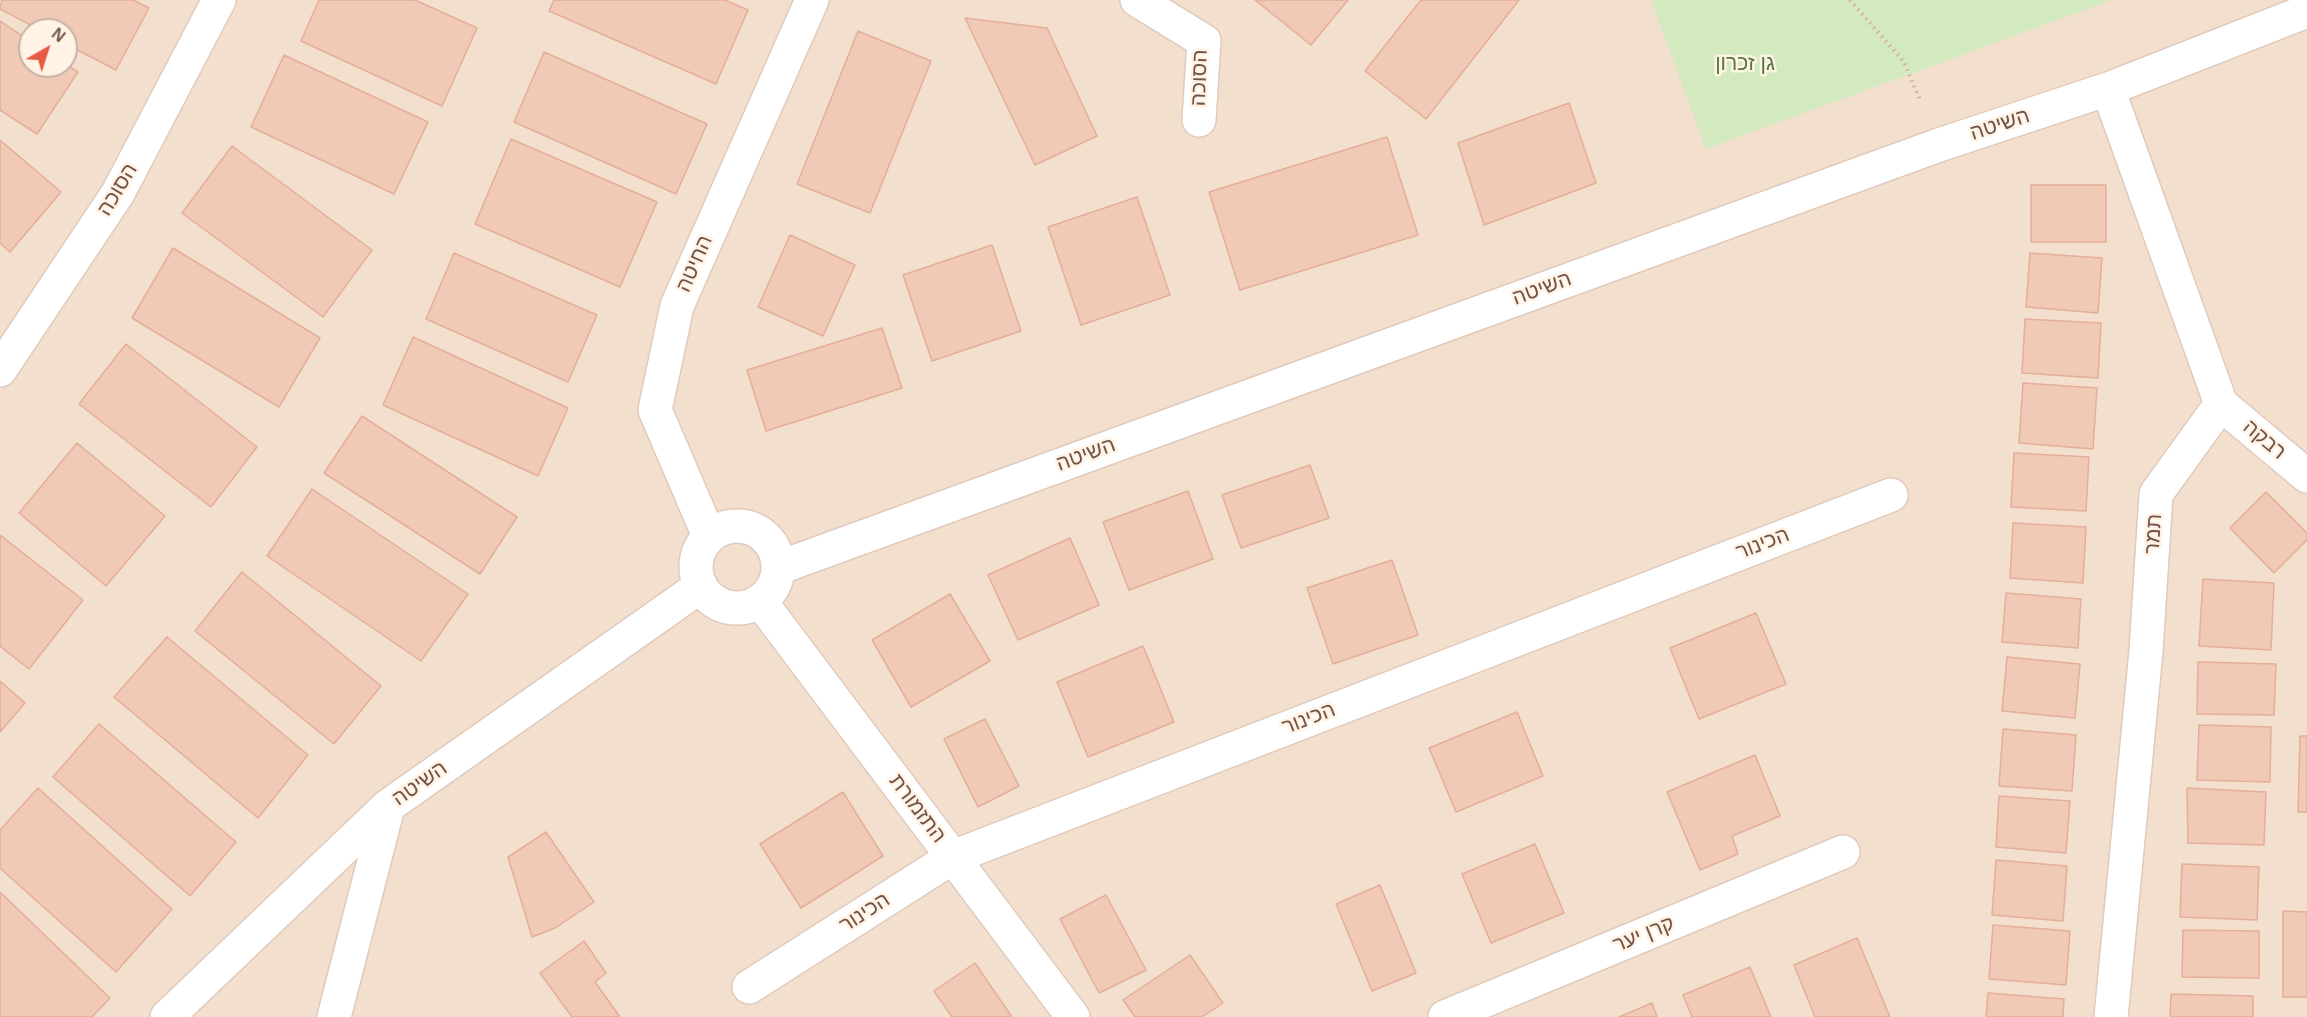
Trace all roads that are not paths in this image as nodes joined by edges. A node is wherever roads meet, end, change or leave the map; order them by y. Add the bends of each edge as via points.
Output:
1 (219, 0) edge
2 (812, 0) edge
3 (1137, 0) edge
4 (2307, 12) edge
5 (2108, 89) junction
6 (1199, 120) dead end
7 (0, 370) edge
8 (2221, 404) junction
9 (2307, 476) edge
10 (1891, 495) dead end
11 (709, 536) junction
12 (778, 568) junction
13 (701, 586) junction
14 (760, 601) junction
15 (388, 806) junction
16 (1843, 852) dead end
17 (953, 857) junction
18 (749, 987) dead end
19 (167, 1017) edge
20 (334, 1017) edge
21 (1073, 1017) edge
22 (1445, 1017) edge
23 (2111, 1017) edge

1 - 7 street, הסוכה via 118,192
2 - 11 street, החיטה via 677,306 655,410
3 - 6 street, הסוכה via 1204,41
4 - 5 street, השיטה
5 - 8 street
5 - 12 street, השיטה via 1939,145
8 - 9 street, רבקה
8 - 23 street, תמר via 2156,494 2146,651
10 - 17 street, הכינור
11 - 12 street via 734,526 748,527 770,542
11 - 13 street via 697,560 696,574
12 - 14 street via 770,592
13 - 14 street via 721,605 734,608
13 - 15 street, השיטה
14 - 17 street, התזמורת
15 - 19 street, השיטה
15 - 20 street
16 - 22 street, קרן יער
17 - 18 street, הכינור
17 - 21 street, התזמורת

